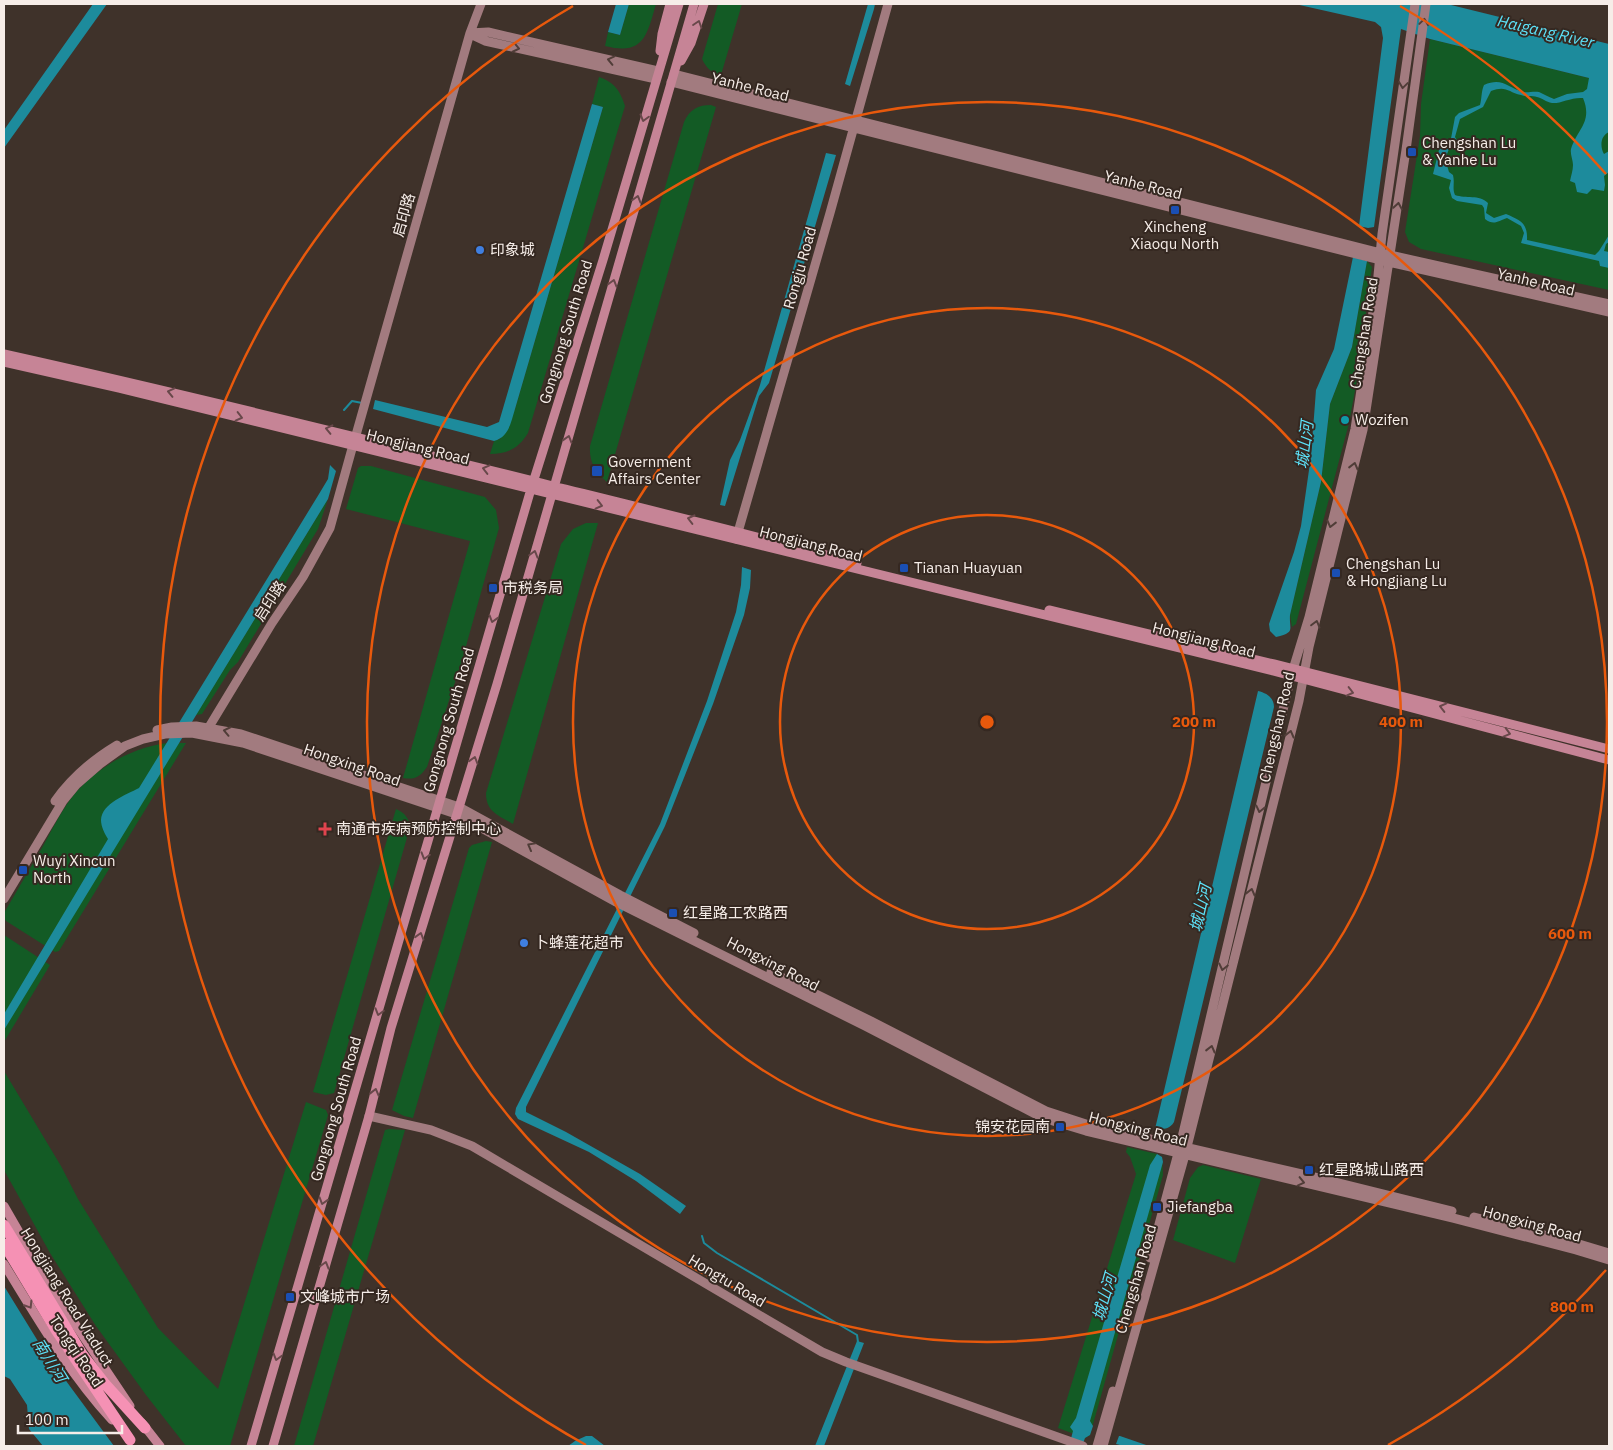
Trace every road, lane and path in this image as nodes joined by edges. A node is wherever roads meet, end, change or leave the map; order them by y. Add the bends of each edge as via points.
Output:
1 (480, 4) edge
2 (670, 4) edge
3 (679, 4) edge
4 (694, 4) edge
5 (704, 4) edge
6 (888, 4) edge
7 (1415, 4) edge
8 (1426, 4) edge
9 (470, 34) junction
10 (657, 75) junction
11 (673, 78) junction
12 (855, 124) junction
13 (1385, 257) junction
14 (1609, 304) edge
15 (1609, 312) edge
16 (4, 354) edge
17 (4, 362) edge
18 (356, 435) junction
19 (353, 445) junction
20 (532, 484) junction
21 (552, 490) junction
22 (737, 535) junction
23 (1292, 672) junction
24 (1304, 676) junction
25 (209, 727) junction
26 (196, 731) junction
27 (1609, 749) edge
28 (1609, 760) edge
29 (438, 804) junction
30 (458, 810) junction
31 (4, 888) edge
32 (4, 899) edge
33 (369, 1116) junction
34 (1182, 1150) junction
35 (4, 1206) edge
36 (4, 1225) edge
37 (4, 1244) edge
38 (1609, 1253) edge
39 (1609, 1260) edge
40 (4, 1264) edge
41 (42, 1300) junction
42 (145, 1428) junction
43 (133, 1443) edge
44 (160, 1446) edge
45 (251, 1446) edge
46 (273, 1446) edge
47 (1083, 1446) edge
48 (1097, 1446) edge
49 (1104, 1446) edge

1 - 9 main road, 启印路
2 - 10 main road
3 - 10 main road, Gongnong South Road
4 - 11 main road, Gongnong South Road
11 -> 5 main road via 691,43
6 - 12 main road, Rongju Road
7 -> 13 main road, Chengshan Road via 1382,234
13 -> 8 main road, Chengshan Road
9 - 10 main road via 488,32
9 - 18 main road, 启印路
10 -> 20 main road, Gongnong South Road
11 - 12 main road, Yanhe Road
21 -> 11 main road, Gongnong South Road
12 - 13 main road, Yanhe Road
12 - 22 main road, Rongju Road
13 - 14 main road, Yanhe Road
13 - 15 main road, Yanhe Road
13 -> 23 main road, Chengshan Road via 1354,429 1309,617
24 -> 13 main road, Chengshan Road via 1363,430 1376,355
18 -> 16 main road, Hongjiang Road
17 -> 19 main road, Hongjiang Road
20 -> 18 main road, Hongjiang Road
19 - 20 main road, Hongjiang Road
19 - 25 main road, 启印路 via 330,528
20 - 21 main road, Hongjiang Road
20 -> 29 main road, Gongnong South Road
21 - 22 main road, Hongjiang Road
30 -> 21 main road, Gongnong South Road
22 - 23 main road, Hongjiang Road
23 - 24 main road, Hongjiang Road
23 -> 34 main road, Chengshan Road
27 -> 24 main road, Hongjiang Road
24 -> 28 main road, Hongjiang Road
34 -> 24 main road, Chengshan Road
25 - 26 main road, 启印路
29 -> 25 main road, Hongxing Road via 241,734
26 - 29 main road, Hongxing Road
26 - 31 main road, Hongxing Road via 172,727 142,733 97,757 74,777 49,811
26 - 32 main road, Hongxing Road via 165,734 125,746 77,784 51,818
29 - 30 main road, Hongxing Road
29 -> 45 main road, Gongnong South Road
33 -> 30 main road, Gongnong South Road via 391,1028
30 - 34 main road, Hongxing Road via 618,898 869,1020 1046,1111
46 -> 33 main road, Gongnong South Road
33 - 47 main road, Hongtu Road via 431,1130 472,1146 822,1352
34 - 38 main road, Hongxing Road via 1306,1175
34 -> 39 main road, Hongxing Road
34 - 48 main road, Chengshan Road
34 - 49 main road, Chengshan Road
35 - 42 main road, Tongqi Road via 53,1291
36 - 41 highway, Hongjiang Road Viaduct
37 - 41 highway, Hongjiang Road Viaduct
40 -> 43 main road, Tongqi Road via 71,1370
41 - 42 highway, Hongjiang Road Viaduct via 105,1384
41 - 43 highway, Hongjiang Road Viaduct
42 - 44 main road, Tongqi Road

